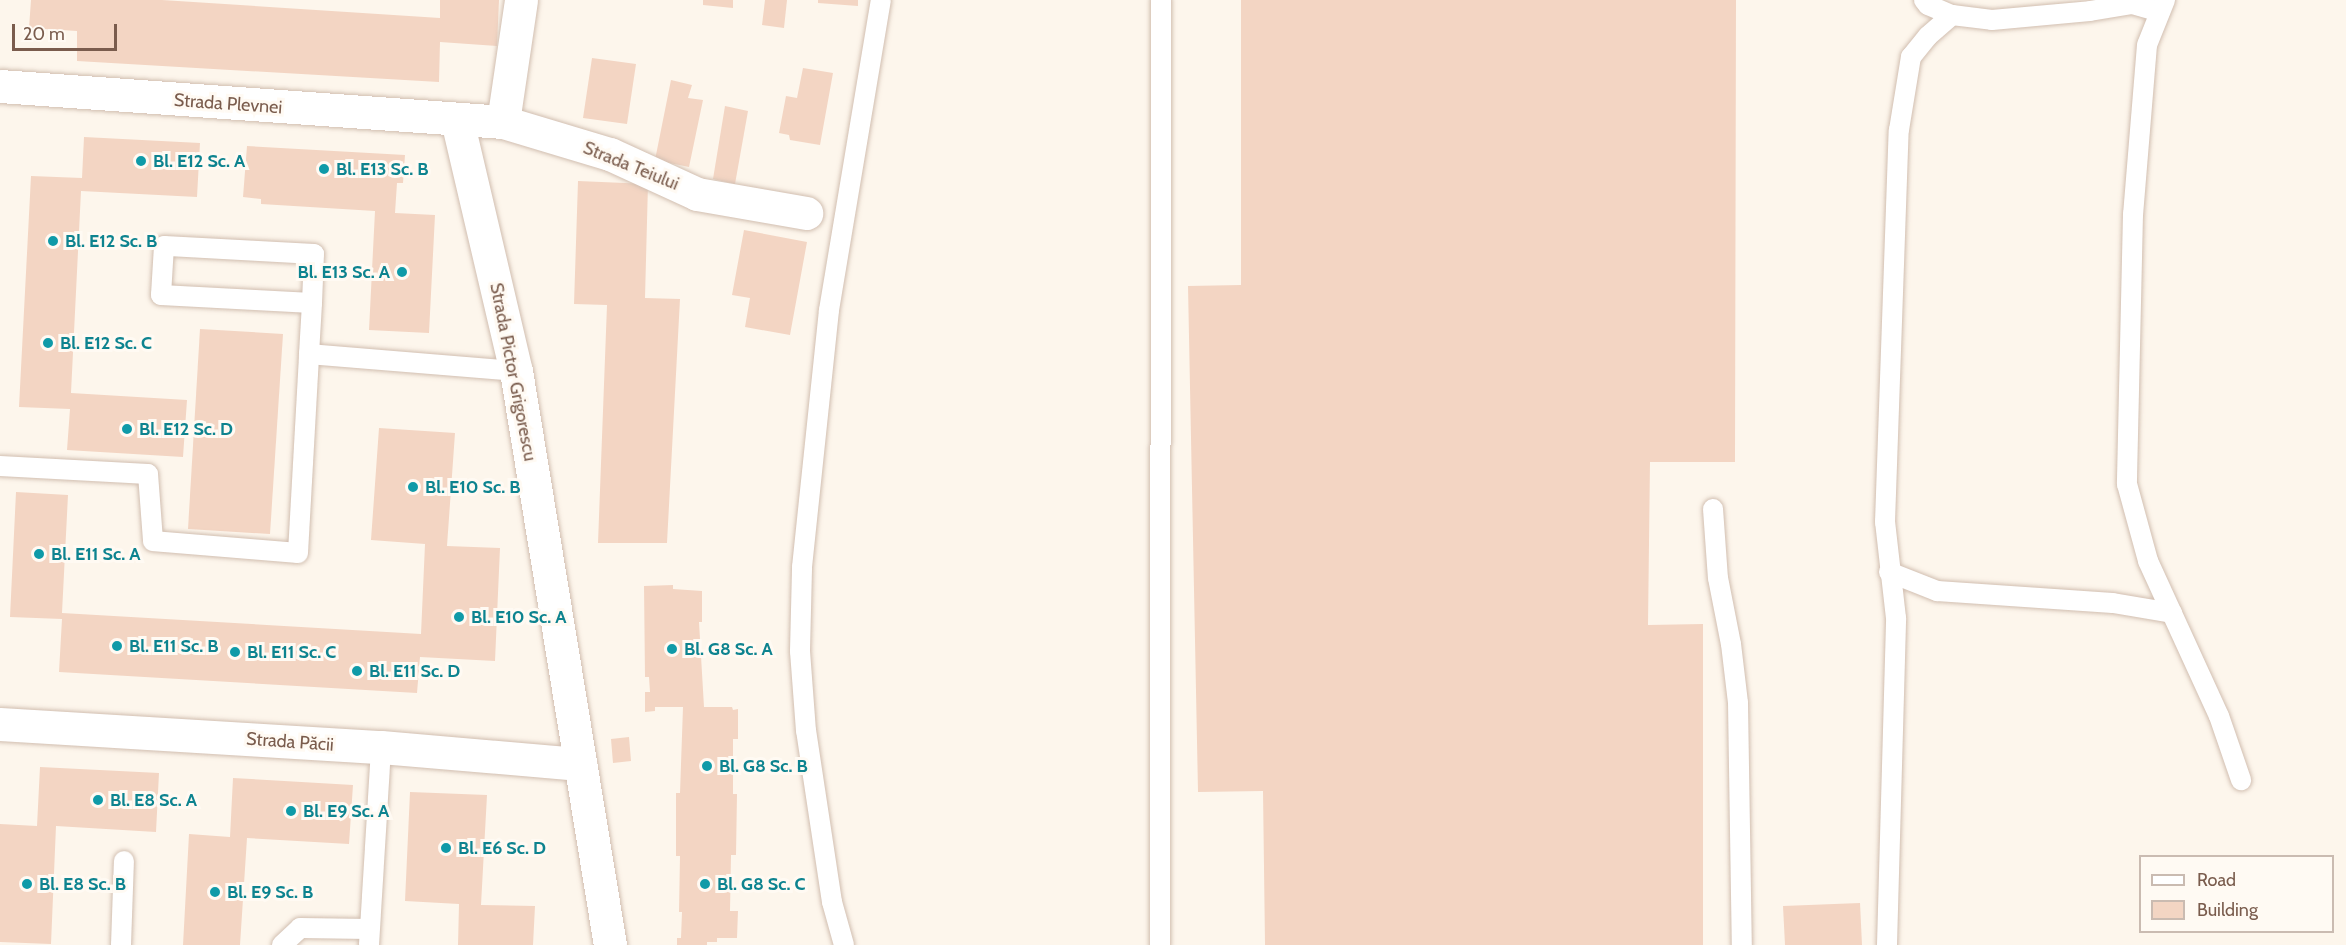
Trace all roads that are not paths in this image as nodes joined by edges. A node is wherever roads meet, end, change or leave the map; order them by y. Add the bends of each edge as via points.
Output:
1 (521, 0) edge
2 (881, 0) edge
3 (1161, 0) edge
4 (1924, 0) edge
5 (2163, 6) edge
6 (1952, 15) junction
7 (0, 86) edge
8 (457, 120) junction
9 (503, 122) junction
10 (806, 213) dead end
11 (312, 303) junction
12 (309, 354) junction
13 (516, 371) junction
14 (0, 466) edge
15 (1713, 509) dead end
16 (1889, 572) junction
17 (2172, 614) junction
18 (0, 724) edge
19 (381, 747) junction
20 (580, 764) junction
21 (2241, 780) dead end
22 (124, 861) dead end
23 (369, 937) edge
24 (121, 945) edge
25 (282, 945) edge
26 (610, 945) edge
27 (844, 945) edge
28 (1160, 945) edge
29 (1742, 945) edge
30 (1887, 945) edge

1 - 9 street
2 - 27 lane via 829,310 802,567 800,651 806,731 827,869
3 - 28 lane
4 - 6 lane
5 - 6 lane via 2132,4 1992,20
5 - 17 lane via 2147,45 2133,214 2127,484 2148,561
6 - 16 lane via 1911,57 1899,130 1885,522
7 - 8 street, Strada Plevnei
8 - 9 street, Strada Teiului
8 - 13 street, Strada Pictor Grigorescu
9 - 10 street, Strada Teiului via 610,154 697,194
11 - 11 lane via 314,254 164,246 161,295
11 - 12 lane
12 - 13 lane
12 - 14 lane via 298,552 153,541 148,474
13 - 20 street, Strada Pictor Grigorescu
15 - 29 lane via 1718,578 1738,703
16 - 17 lane via 1937,591 2113,603
16 - 30 lane via 1896,618
17 - 21 lane via 2219,716
18 - 19 street, Strada Păcii
19 - 20 street, Strada Păcii
19 - 23 lane
20 - 26 street, Strada Pictor Grigorescu
22 - 24 lane
23 - 25 lane via 300,928

